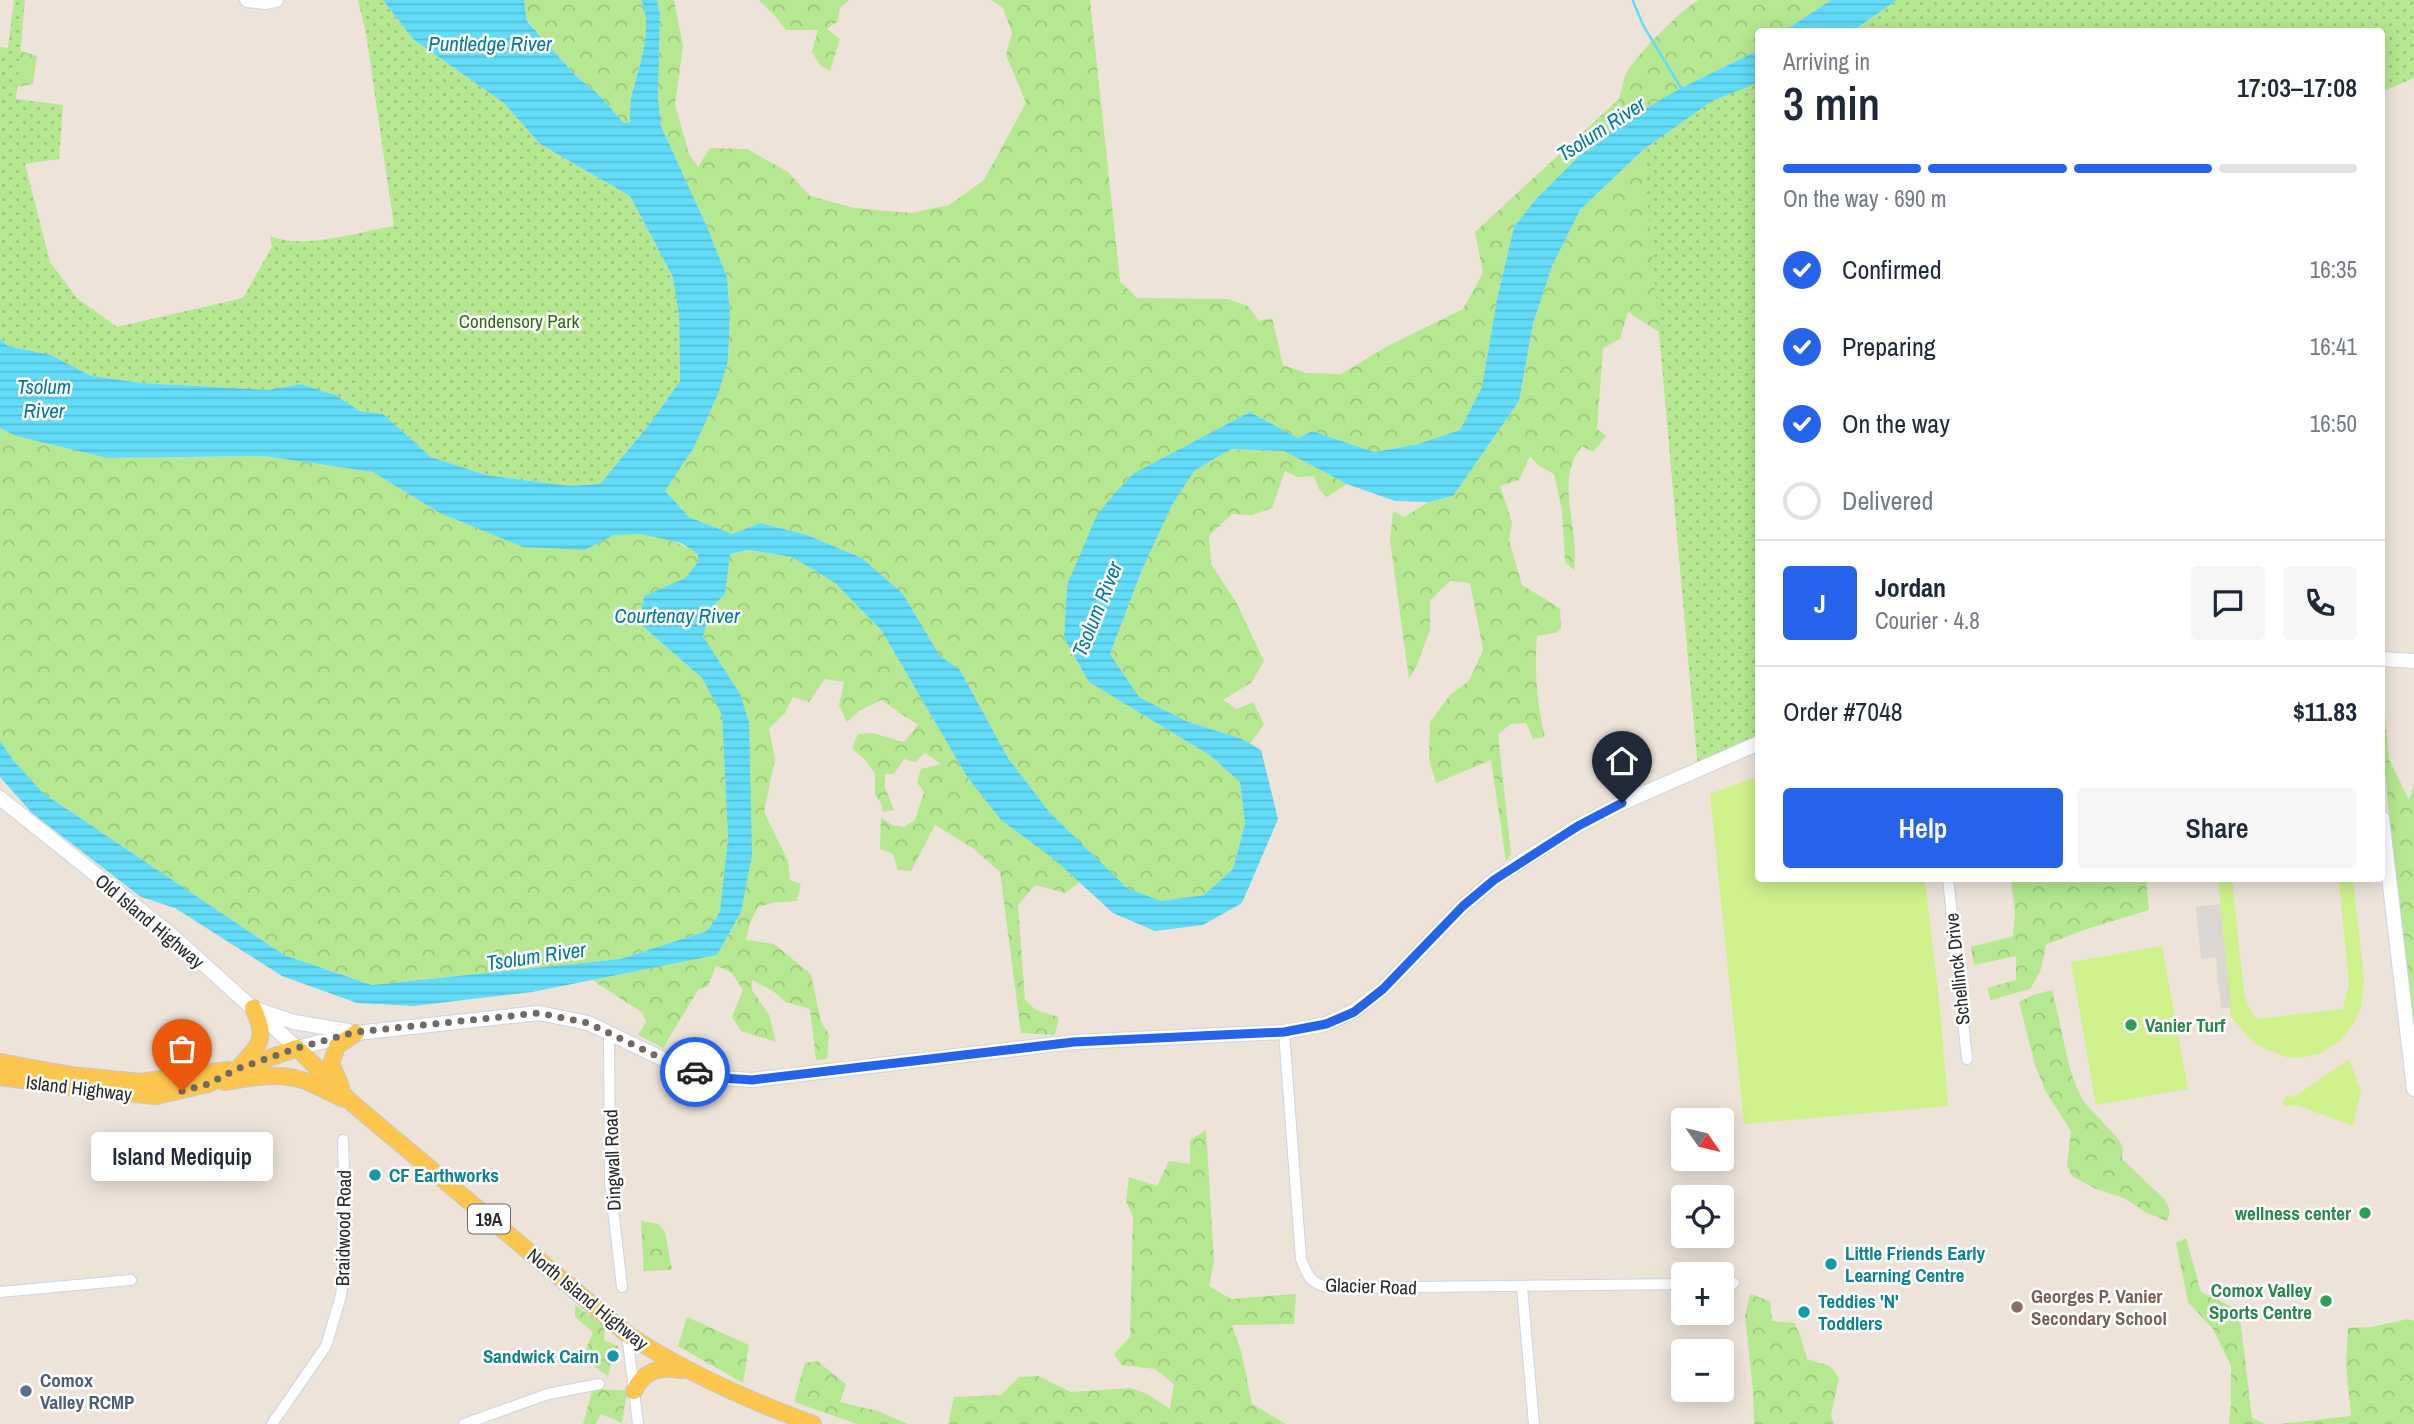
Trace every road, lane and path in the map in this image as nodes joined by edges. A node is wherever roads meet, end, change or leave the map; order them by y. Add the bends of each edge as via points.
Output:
1 (247, 0) edge
2 (276, 0) edge
3 (2385, 659) edge
4 (2414, 661) edge
5 (1755, 745) edge
6 (0, 798) edge
7 (2385, 843) edge
8 (1948, 882) edge
9 (253, 1008) junction
10 (356, 1032) junction
11 (609, 1032) junction
12 (1284, 1032) junction
13 (297, 1048) junction
14 (1967, 1059) dead end
15 (0, 1062) edge
16 (237, 1069) junction
17 (0, 1077) edge
18 (208, 1084) junction
19 (2414, 1089) edge
20 (352, 1102) junction
21 (343, 1140) dead end
22 (131, 1280) dead end
23 (1671, 1284) edge
24 (622, 1287) dead end
25 (1522, 1287) junction
26 (0, 1292) edge
27 (627, 1334) junction
28 (688, 1372) junction
29 (599, 1384) dead end
30 (634, 1391) junction
31 (272, 1424) edge
32 (464, 1424) edge
33 (638, 1424) edge
34 (813, 1424) edge
35 (1534, 1424) edge

1 - 2 main road
3 - 4 main road
5 - 12 main road via 1578,826 1494,880 1354,1012 1326,1024
6 - 9 main road, Old Island Highway via 169,933
7 - 19 main road
8 - 14 street, Schellinck Drive
9 - 10 main road via 311,1026
9 - 13 main road, Old Island Highway
9 - 16 main road via 261,1038
10 - 11 main road via 539,1013 569,1017
10 - 13 main road
10 - 20 main road via 337,1046 331,1064
11 - 12 main road via 707,1077 752,1080 1074,1042
11 - 24 street, Dingwall Road via 610,1183
12 - 25 street, Glacier Road via 1301,1259 1316,1285
13 - 16 main road, Island Highway
13 - 20 main road, North Island Highway / 19A
15 - 16 main road, Island Highway via 139,1082
16 - 18 main road, Island Highway
17 - 18 main road, Island Highway via 156,1096
18 - 20 main road via 288,1076
20 - 27 main road, North Island Highway / 19A
21 - 31 street, Braidwood Road via 346,1254 341,1296 326,1346
22 - 26 street
23 - 25 street, Glacier Road
25 - 35 street
27 - 28 main road, North Island Highway / 19A
27 - 30 street
28 - 30 main road via 649,1372
28 - 34 main road, North Island Highway / 19A
29 - 32 street via 548,1394
30 - 33 street

